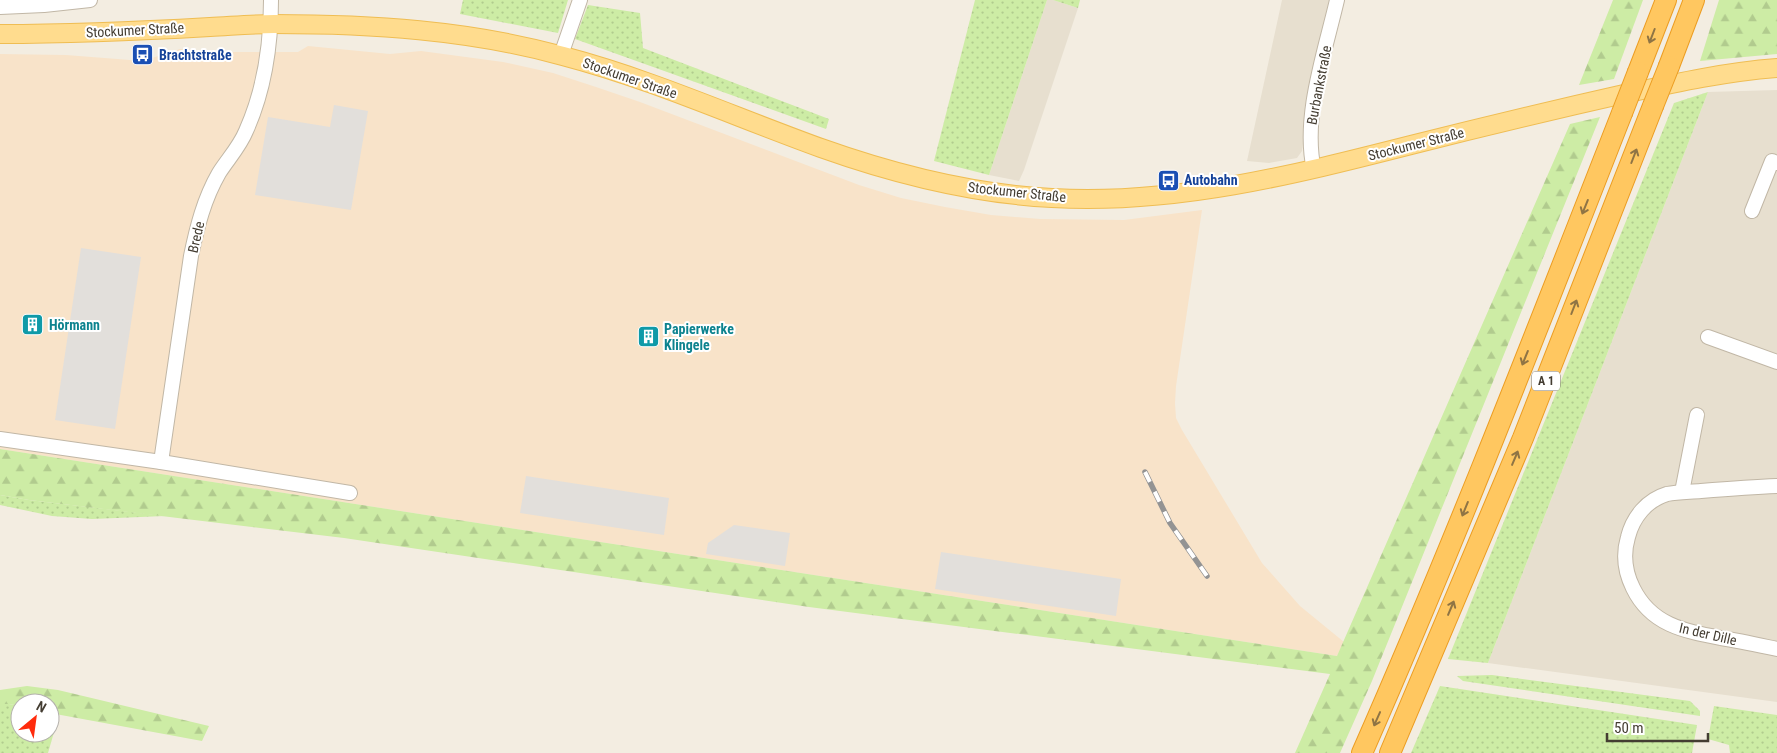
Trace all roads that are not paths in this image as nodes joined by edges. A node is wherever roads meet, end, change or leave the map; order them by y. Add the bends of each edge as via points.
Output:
1 (90, 0) edge
2 (271, 0) edge
3 (580, 0) edge
4 (1337, 0) edge
5 (1666, 0) edge
6 (1694, 0) edge
7 (32, 3) edge
8 (0, 7) edge
9 (269, 24) junction
10 (0, 34) edge
11 (561, 55) junction
12 (1776, 68) edge
13 (1777, 163) edge
14 (1314, 170) junction
15 (1752, 211) dead end
16 (1708, 336) dead end
17 (1777, 362) edge
18 (1697, 415) dead end
19 (0, 439) edge
20 (161, 462) junction
21 (1777, 486) edge
22 (1682, 492) junction
23 (350, 493) dead end
24 (1777, 649) edge
25 (1362, 753) edge
26 (1390, 753) edge

1 - 7 street
2 - 9 street
3 - 11 street
4 - 14 street, Burbankstraße via 1311,124
5 -> 25 highway, A 1, bridge via 1501,419
26 -> 6 highway, A 1, bridge via 1523,438
7 - 8 street
9 - 10 main road, Stockumer Straße
9 - 11 main road, Stockumer Straße via 378,26 461,36
9 - 20 street, Brede via 261,88 246,132 220,173 197,225
11 - 14 main road, Stockumer Straße via 672,91 869,164 999,193 1051,198 1140,198 1208,191
12 - 14 main road, Stockumer Straße via 1717,75 1597,100
13 - 15 street via 1772,161
16 - 17 street
18 - 22 street
19 - 20 street
20 - 23 street
21 - 22 street, In der Dille
22 - 24 street, In der Dille via 1666,494 1655,500 1646,506 1633,524 1625,549 1625,565 1636,595 1645,607 1673,627

